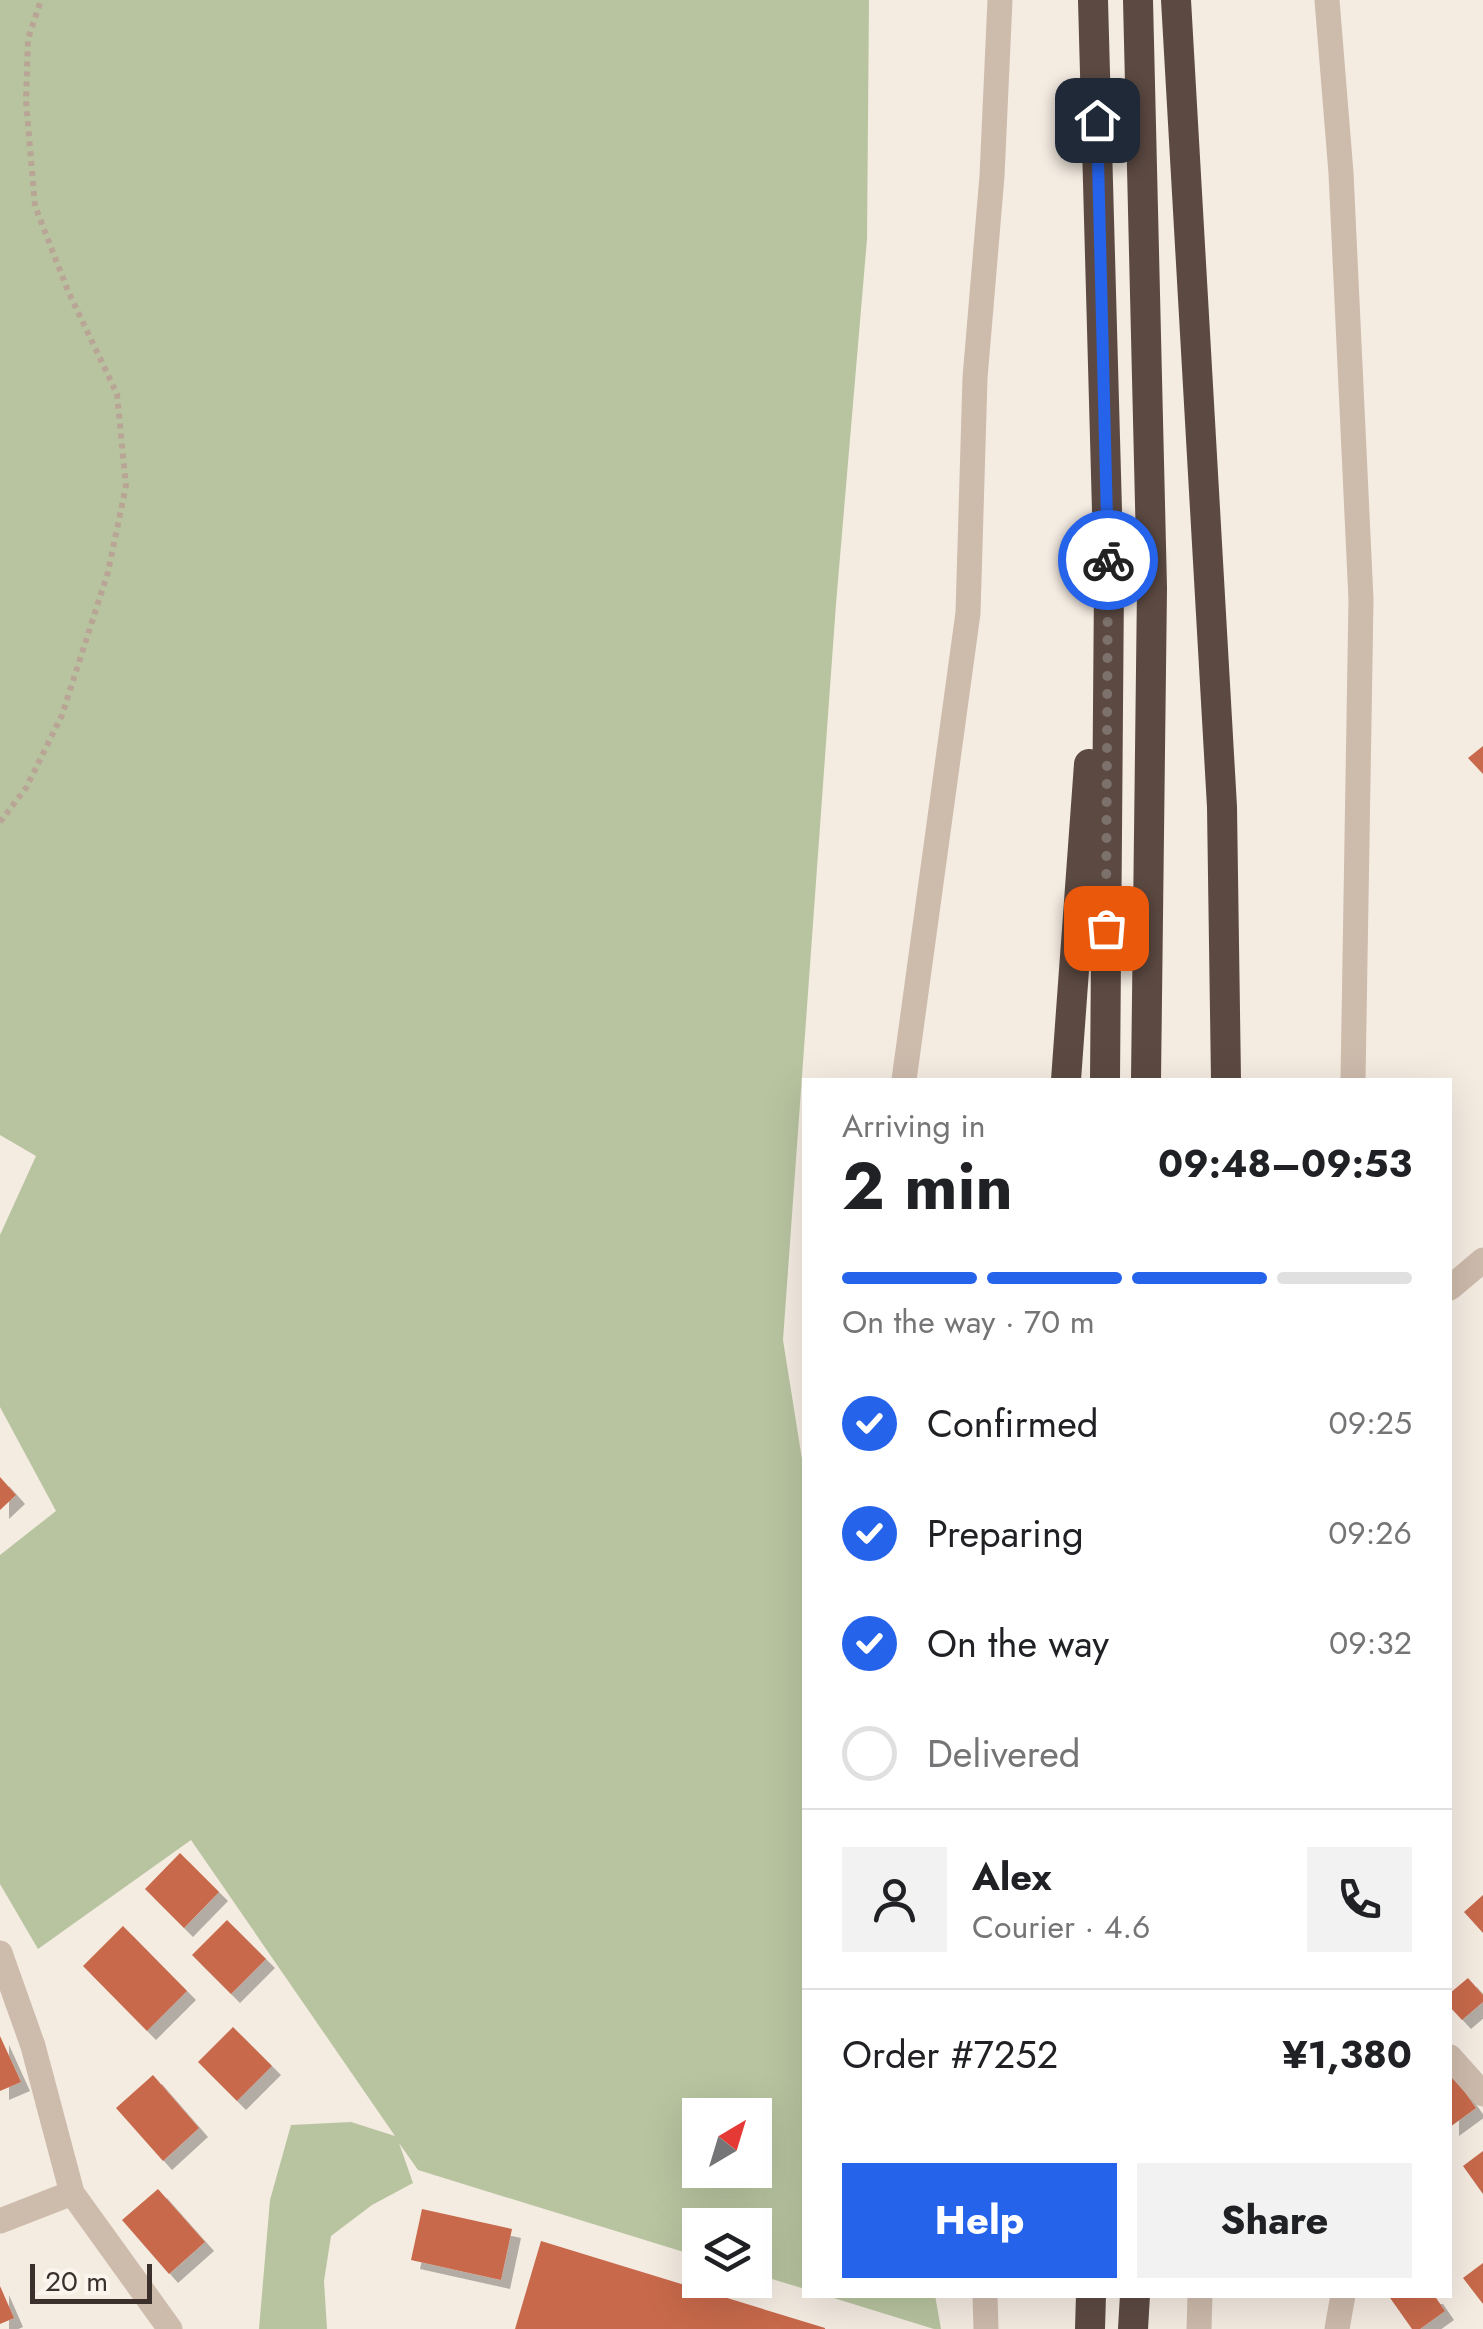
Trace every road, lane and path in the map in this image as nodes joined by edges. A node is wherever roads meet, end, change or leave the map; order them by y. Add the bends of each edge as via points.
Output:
1 (41, 0) edge
2 (1000, 0) edge
3 (1094, 0) edge
4 (1138, 0) edge
5 (1176, 0) edge
6 (1328, 0) edge
7 (1107, 518) junction
8 (0, 822) edge
9 (904, 1078) edge
10 (1066, 1078) edge
11 (1105, 1078) edge
12 (1146, 1078) edge
13 (1226, 1078) edge
14 (1353, 1078) edge
15 (1483, 1260) edge
16 (1452, 1286) edge
17 (0, 1953) edge
18 (1452, 2059) edge
19 (1483, 2094) edge
20 (72, 2193) junction
21 (0, 2221) edge
22 (985, 2298) edge
23 (1091, 2298) edge
24 (1135, 2298) edge
25 (1200, 2298) edge
26 (1342, 2298) edge
27 (170, 2329) edge
28 (986, 2329) edge
29 (1090, 2329) edge
30 (1134, 2329) edge
31 (1198, 2329) edge
32 (1336, 2329) edge

1 - 8 path via 28,39 26,102 35,206 117,394 126,486 108,572 62,715 26,788
2 - 9 street via 975,378 968,613
3 - 7 highway
4 - 12 highway via 1152,588
5 - 13 highway via 1222,807
6 - 14 street via 1360,600
7 - 10 highway
7 - 11 highway
15 - 16 street
17 - 20 street
18 - 19 street
20 - 21 street
20 - 27 street
22 - 28 street
23 - 29 highway
24 - 30 highway
25 - 31 street
26 - 32 street

